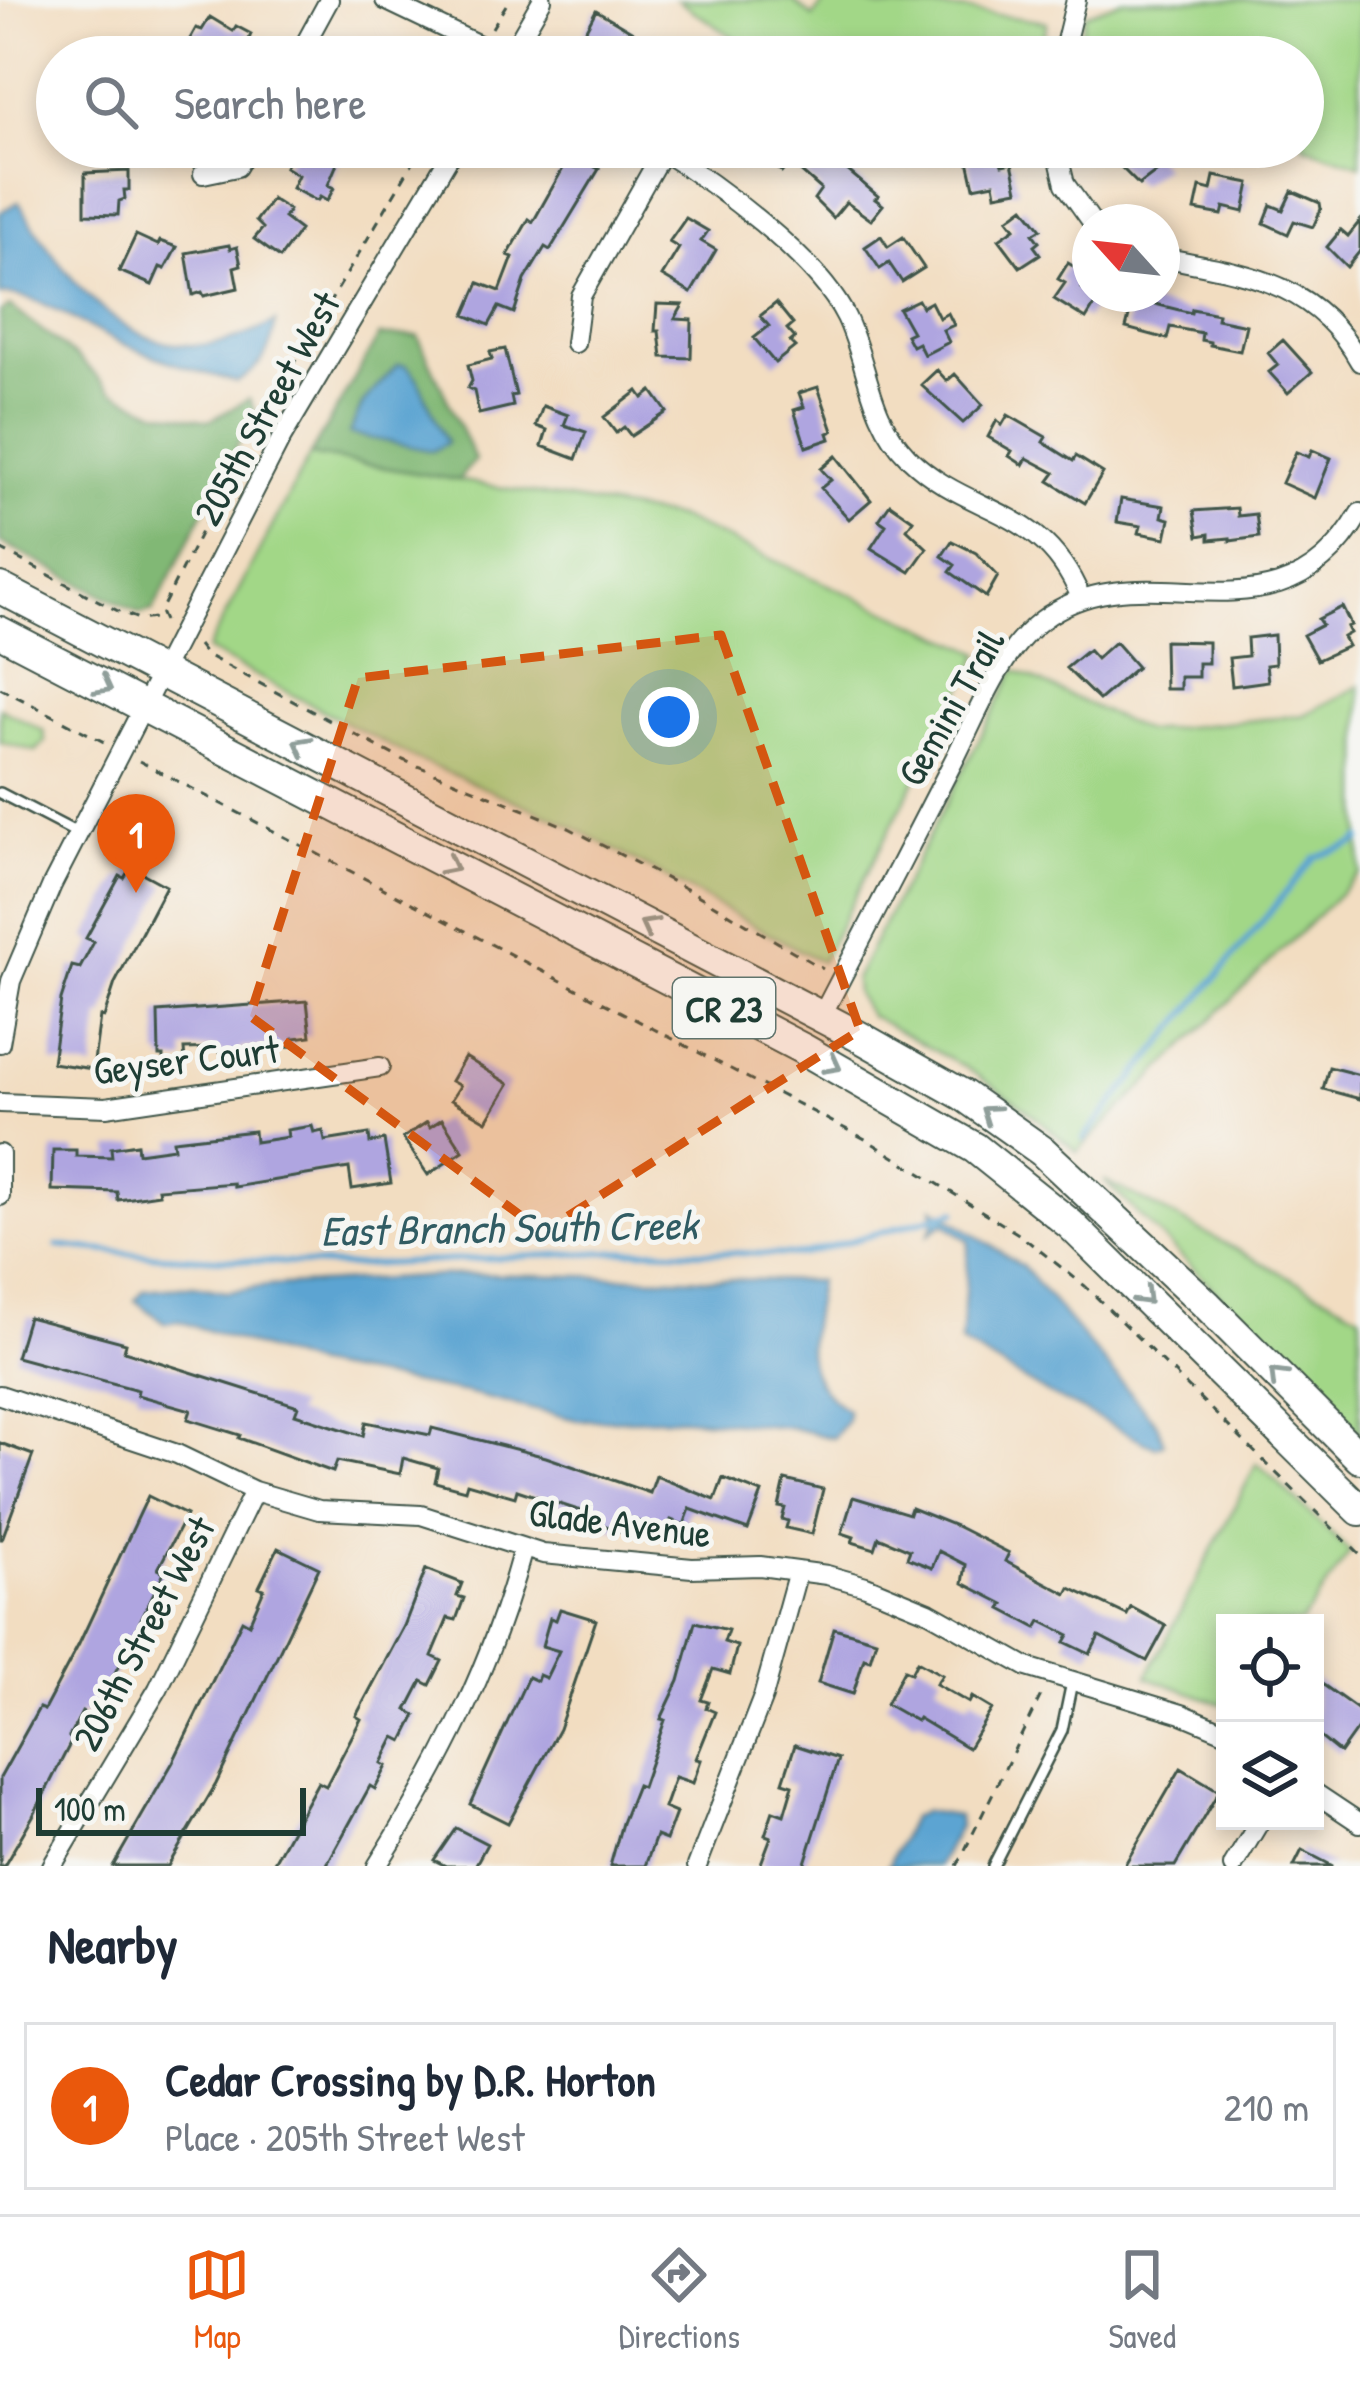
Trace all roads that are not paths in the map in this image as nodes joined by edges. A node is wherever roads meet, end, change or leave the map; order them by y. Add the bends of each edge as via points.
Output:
1 (329, 0) edge
2 (385, 0) edge
3 (542, 0) edge
4 (1076, 0) edge
5 (309, 36) edge
6 (462, 36) edge
7 (520, 36) edge
8 (1067, 36) edge
9 (232, 168) edge
10 (442, 168) edge
11 (650, 168) edge
12 (686, 168) edge
13 (1061, 168) edge
14 (203, 174) dead end
15 (1079, 204) edge
16 (1180, 260) edge
17 (575, 343) dead end
18 (1360, 362) edge
19 (1360, 513) edge
20 (0, 587) edge
21 (1081, 598) junction
22 (0, 632) edge
23 (163, 672) junction
24 (145, 708) junction
25 (2, 800) edge
26 (79, 834) junction
27 (821, 1017) junction
28 (0, 1043) edge
29 (380, 1067) dead end
30 (0, 1102) edge
31 (0, 1154) edge
32 (0, 1196) edge
33 (0, 1395) edge
34 (1360, 1458) edge
35 (254, 1491) junction
36 (1360, 1510) edge
37 (524, 1549) junction
38 (798, 1571) junction
39 (1072, 1682) junction
40 (1216, 1728) edge
41 (1324, 1799) edge
42 (1360, 1823) edge
43 (1255, 1830) edge
44 (52, 1866) edge
45 (377, 1866) edge
46 (698, 1866) edge
47 (994, 1866) edge
48 (1233, 1866) edge

1 - 5 street
2 - 6 street
3 - 7 street
4 - 8 street
9 - 14 street
10 - 23 street, 205th Street West via 282,437
11 - 17 street via 581,296
12 - 21 street via 826,286 856,340 872,401 907,456 955,491 1023,523 1067,570
13 - 15 street
16 - 18 street via 1291,291 1336,326
19 - 21 street, Gemini Trail via 1329,554 1283,581 1227,594 1130,587
20 - 23 main road, CR 23
21 - 27 street, Gemini Trail via 1037,623 1007,661
22 -> 24 main road, CR 23
23 - 24 street, 205th Street West
27 -> 23 main road, CR 23
24 - 26 street, 205th Street West
24 -> 36 main road, CR 23 via 823,1060 975,1148 1070,1224
25 - 26 lane
26 - 28 street via 21,953
34 -> 27 main road, CR 23 via 1042,1151 942,1082
29 - 30 street, Geyser Court via 106,1107
31 - 32 street
33 - 35 street, Glade Avenue via 177,1454
35 - 37 street, Glade Avenue via 319,1510 421,1515
35 - 44 street, 206th Street West via 158,1689
37 - 38 street, Glade Avenue via 618,1564
37 - 45 street via 482,1678
38 - 39 street, Glade Avenue via 866,1586
38 - 46 street via 764,1696
39 - 40 street, Glade Avenue
39 - 47 lane via 1062,1730
41 - 42 street
43 - 48 street

